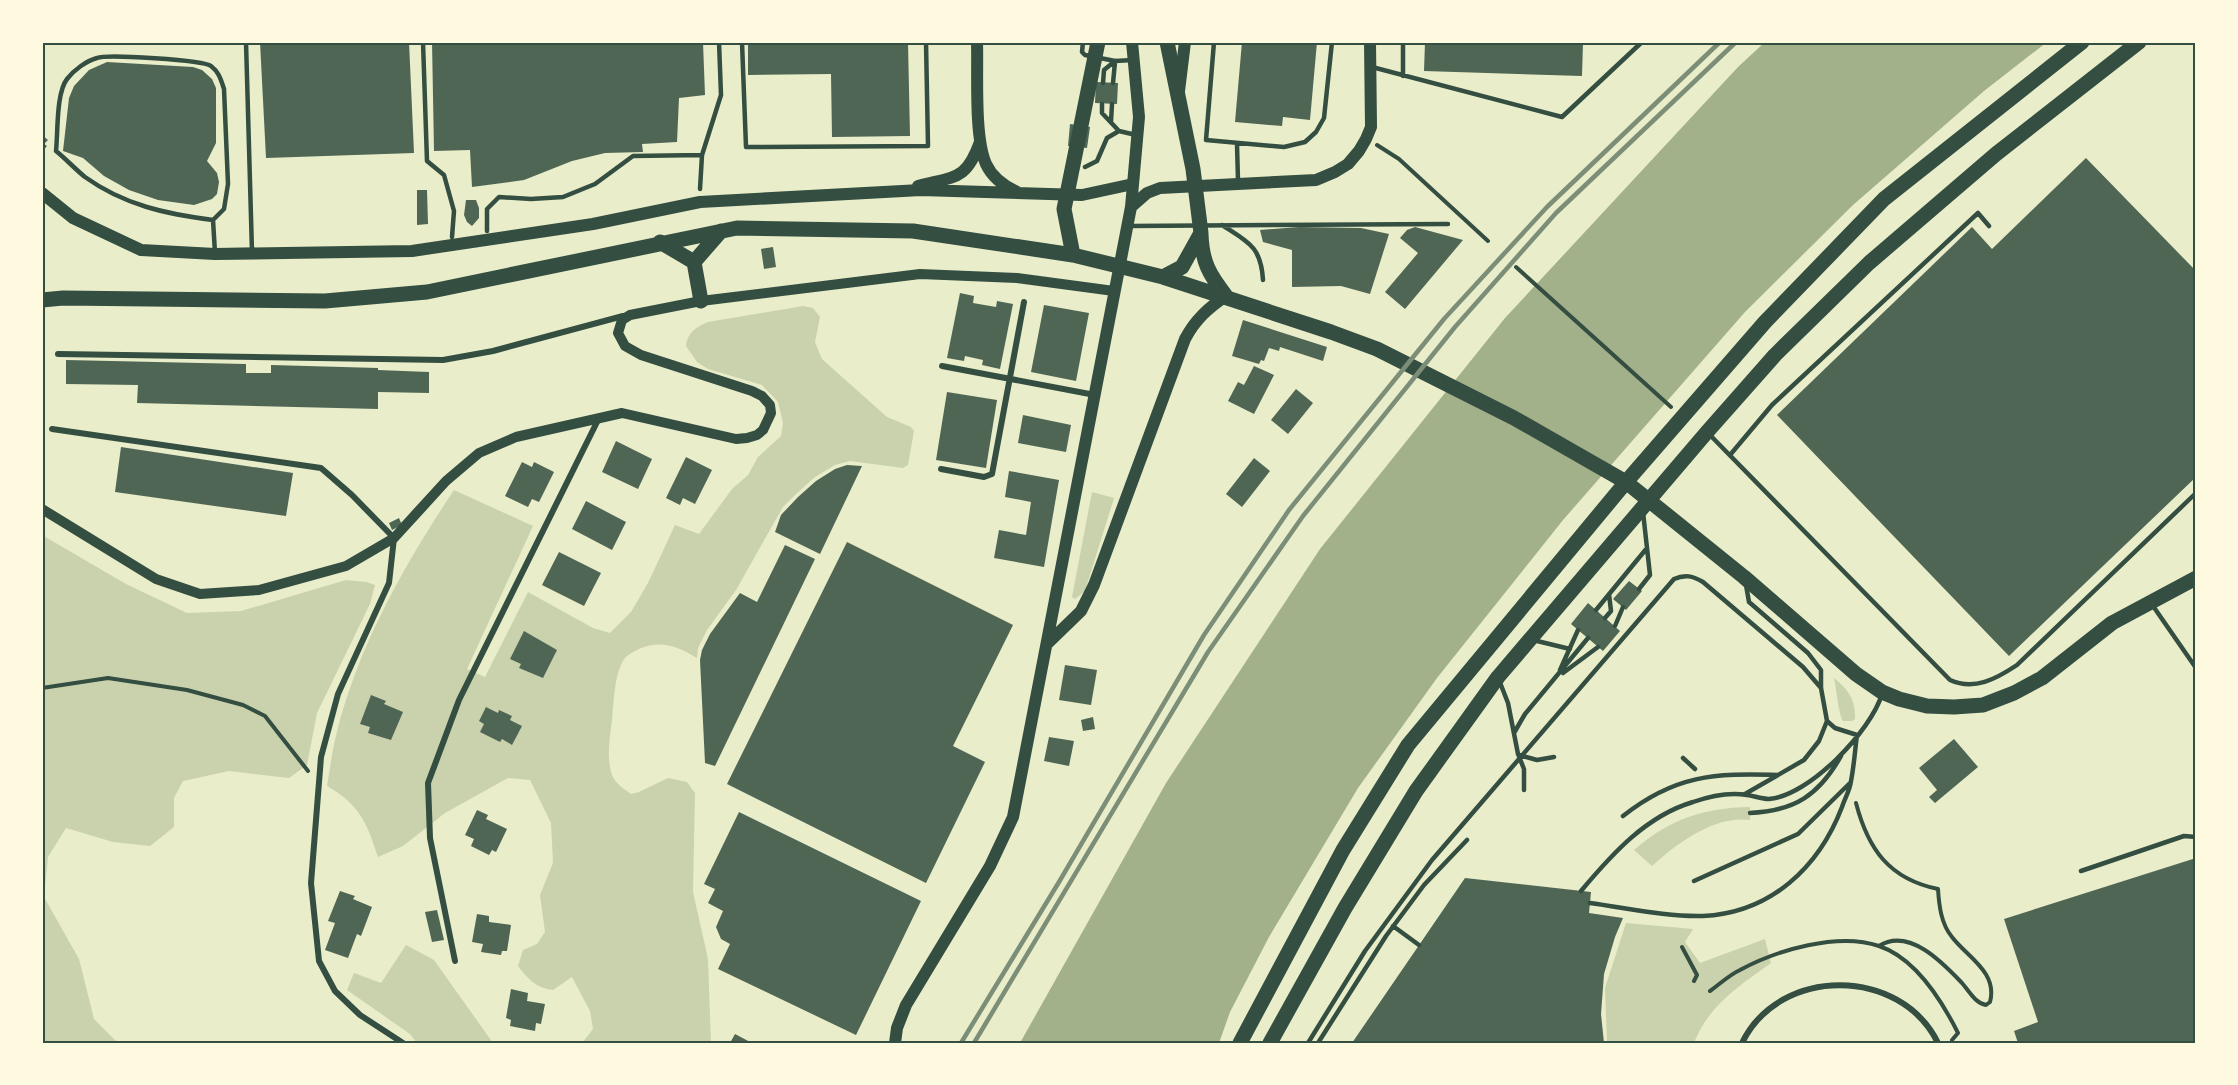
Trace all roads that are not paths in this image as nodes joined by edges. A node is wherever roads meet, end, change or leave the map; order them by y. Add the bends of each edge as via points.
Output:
1 (246, 42) edge
2 (423, 42) edge
3 (718, 42) edge
4 (742, 42) edge
5 (926, 42) edge
6 (977, 42) edge
7 (1083, 42) edge
8 (1098, 42) edge
9 (1132, 42) edge
10 (1167, 42) edge
11 (1185, 42) edge
12 (1214, 42) edge
13 (1332, 42) edge
14 (1370, 42) edge
15 (1403, 42) edge
16 (1642, 42) edge
17 (2082, 42) edge
18 (2139, 42) edge
19 (1133, 60) junction
20 (1115, 61) junction
21 (1370, 66) junction
22 (1403, 76) junction
23 (1103, 83) dead end
24 (1113, 83) dead end
25 (1179, 98) junction
26 (1102, 104) dead end
27 (1112, 104) dead end
28 (1111, 122) junction
29 (1119, 131) junction
30 (1138, 135) junction
31 (980, 142) junction
32 (1237, 144) junction
33 (702, 154) junction
34 (1085, 167) dead end
35 (1133, 184) junction
36 (1238, 184) junction
37 (700, 189) dead end
38 (896, 192) junction
39 (42, 193) edge
40 (1020, 194) junction
41 (1131, 207) junction
42 (213, 220) junction
43 (1448, 224) dead end
44 (1222, 225) junction
45 (1989, 225) dead end
46 (1127, 226) junction
47 (487, 231) dead end
48 (721, 231) junction
49 (1201, 233) junction
50 (452, 237) dead end
51 (660, 243) junction
52 (252, 253) junction
53 (215, 254) junction
54 (1073, 255) junction
55 (694, 262) junction
56 (1162, 278) junction
57 (1263, 280) dead end
58 (1114, 291) junction
59 (1226, 297) junction
60 (42, 300) edge
61 (701, 301) junction
62 (1024, 302) dead end
63 (630, 315) junction
64 (58, 354) dead end
65 (942, 366) dead end
66 (1010, 378) junction
67 (1095, 395) junction
68 (599, 418) junction
69 (52, 429) dead end
70 (1707, 432) junction
71 (1730, 455) junction
72 (941, 469) dead end
73 (1626, 482) junction
74 (2196, 493) edge
75 (1643, 508) junction
76 (42, 509) edge
77 (394, 538) junction
78 (1647, 548) junction
79 (1744, 577) junction
80 (2193, 582) edge
81 (1639, 589) dead end
82 (1609, 594) junction
83 (2150, 601) junction
84 (1623, 607) dead end
85 (1596, 610) dead end
86 (1605, 618) dead end
87 (1615, 626) dead end
88 (1578, 630) dead end
89 (1588, 638) dead end
90 (1530, 639) junction
91 (1047, 644) junction
92 (1598, 647) dead end
93 (1570, 649) junction
94 (2196, 668) edge
95 (1498, 677) junction
96 (1556, 678) junction
97 (1821, 688) junction
98 (1882, 692) junction
99 (1827, 721) junction
100 (1514, 733) junction
101 (1857, 735) junction
102 (1844, 751) junction
103 (1518, 754) junction
104 (1554, 757) dead end
105 (1683, 758) dead end
106 (1695, 769) dead end
107 (1778, 775) junction
108 (1851, 782) junction
109 (1524, 790) dead end
110 (1745, 794) junction
111 (1750, 813) dead end
112 (1623, 816) dead end
113 (2196, 837) edge
114 (1467, 840) dead end
115 (2081, 871) dead end
116 (1694, 881) dead end
117 (1581, 891) dead end
118 (1590, 903) dead end
119 (1393, 926) junction
120 (1419, 945) dead end
121 (455, 961) dead end
122 (403, 1043) edge
123 (895, 1043) edge
124 (1240, 1043) edge
125 (1270, 1043) edge
126 (1308, 1043) edge
127 (1318, 1043) edge
128 (1742, 1043) edge
129 (1938, 1043) edge

1 - 52 lane
2 - 50 lane via 427,161 444,175 454,211
3 - 33 lane via 721,95
4 - 5 lane via 746,147 928,146
6 - 31 main road
7 - 20 lane via 1085,55
8 - 54 main road via 1064,209
9 - 19 main road
10 - 25 main road
11 - 25 main road
12 - 32 lane via 1206,140
13 - 32 lane via 1324,118 1316,132 1305,142 1284,147
14 - 21 main road
15 - 22 lane
16 - 22 lane via 1562,117
17 - 73 main road via 1884,199 1765,322
18 - 70 main road via 1996,154 1869,263 1775,355
19 - 20 lane
19 - 30 main road
20 - 23 lane via 1104,70
20 - 24 lane
21 - 22 lane
21 - 36 main road via 1371,127 1359,152 1348,164 1316,180
25 - 49 main road
26 - 28 lane via 1102,112
27 - 28 lane
28 - 29 lane
29 - 30 lane
29 - 34 lane via 1107,138 1097,161
30 - 35 main road
31 - 38 main road via 973,160 961,174
31 - 40 main road via 986,164 996,178
32 - 36 lane
33 - 37 lane
33 - 47 lane via 633,156 595,184 563,197 499,197 488,210
35 - 40 main road via 1082,195
35 - 41 main road
36 - 41 main road via 1160,188 1146,193
38 - 40 main road
38 - 52 main road via 700,202 593,224 412,251
39 - 53 main road via 73,218 141,250
41 - 46 main road
42 - 42 lane via 224,209 228,184 224,89 220,75 209,64 99,57 66,80 56,151 84,176 126,201 168,214
42 - 53 lane
43 - 44 lane
44 - 46 lane
44 - 57 lane via 1251,243 1262,262
45 - 71 lane via 1978,213 1772,405
46 - 58 main road
48 - 51 main road
48 - 54 main road via 913,231
48 - 55 main road
49 - 56 main road via 1182,267
49 - 59 main road via 1206,268
51 - 55 main road
51 - 60 main road via 427,292 325,302
52 - 53 main road
54 - 56 main road
55 - 61 main road
56 - 59 main road
58 - 61 street via 1017,278 920,274
58 - 67 main road
59 - 73 main road via 1377,349 1514,418
59 - 91 main road via 1208,307 1191,327 1094,585 1081,611
61 - 63 street
62 - 66 street
63 - 64 street via 443,360
63 - 68 street via 622,320 618,333 633,352 762,396 770,405 768,422 756,435 736,439 622,413
65 - 66 street
66 - 67 street
66 - 72 street via 992,474 984,477
67 - 91 main road
68 - 77 street via 516,437 479,453 446,481
68 - 121 street via 459,700 428,783 430,838
69 - 77 street via 321,468
70 - 71 lane
70 - 75 main road
71 - 74 lane via 1950,680 1960,685 1993,679 2017,665
73 - 79 main road
73 - 124 main road via 1408,744 1342,850
75 - 78 lane
75 - 90 main road
76 - 77 street via 156,579 200,594 259,590 346,566
77 - 122 street via 389,584 338,694 321,757 310,883 320,961 335,991 360,1015
78 - 81 lane via 1650,575
78 - 82 lane
79 - 97 lane via 1749,602 1808,653 1821,670
79 - 98 main road
80 - 83 main road
82 - 85 lane
82 - 86 lane via 1611,611
83 - 94 lane
83 - 98 main road via 2112,623 2042,678 1983,705 1927,706
84 - 87 lane
88 - 93 lane
89 - 96 lane
90 - 93 lane
90 - 95 main road
91 - 123 main road via 1013,817 985,874 906,1005
92 - 96 lane
93 - 96 lane
95 - 100 lane
95 - 125 main road via 1416,791
96 - 100 lane
97 - 99 lane
97 - 126 lane via 1803,667 1704,582 1680,576 1669,583 1432,860 1365,951
98 - 101 lane via 1878,707
99 - 101 lane via 1834,728
99 - 107 lane via 1819,741 1804,760
100 - 103 lane
101 - 102 lane
101 - 108 lane
102 - 110 lane via 1801,789 1785,796 1768,799
102 - 111 lane via 1817,790 1794,805 1773,812
103 - 104 lane via 1537,760
103 - 109 lane via 1524,769
105 - 106 lane
107 - 110 lane
107 - 112 lane via 1731,774 1690,779 1659,791
108 - 116 lane via 1798,834
108 - 118 lane via 1823,848 1791,883 1772,896 1728,913 1705,916
110 - 117 lane via 1692,802 1663,816 1636,832
113 - 115 lane via 2184,836
114 - 119 lane via 1424,885
119 - 120 lane
119 - 127 lane
128 - 129 street via 1774,1006 1808,989 1838,984 1868,987 1899,1000 1925,1022

